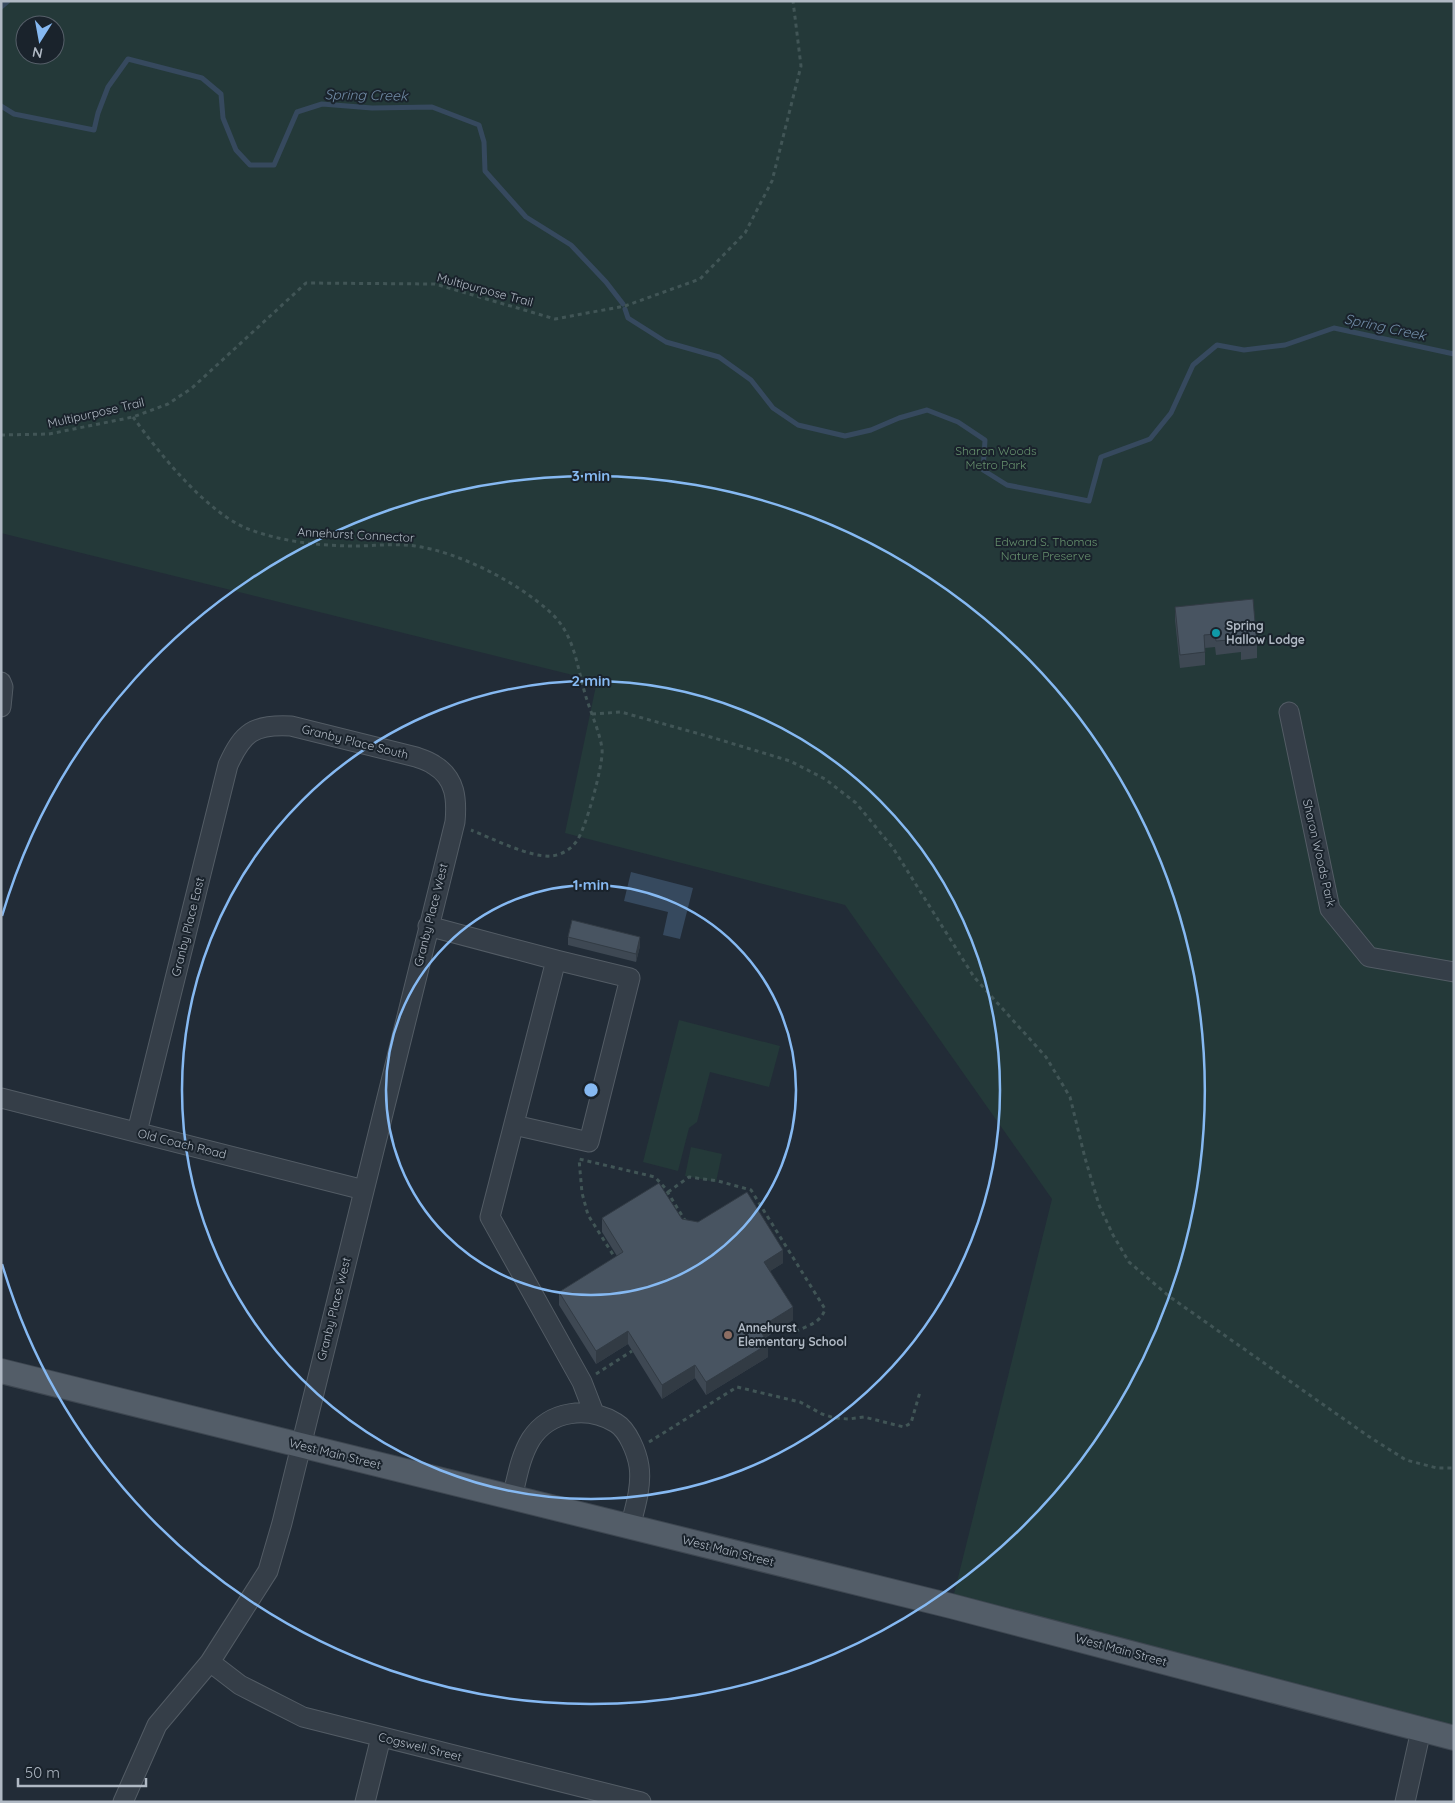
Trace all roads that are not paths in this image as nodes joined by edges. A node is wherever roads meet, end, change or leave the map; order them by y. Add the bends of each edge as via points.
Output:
1 (1, 682) edge
2 (1, 707) edge
3 (1290, 712) dead end
4 (254, 730) joint
5 (449, 780) joint
6 (428, 926) junction
7 (556, 960) junction
8 (1454, 972) edge
9 (1, 1098) edge
10 (514, 1125) junction
11 (137, 1132) junction
12 (364, 1190) junction
13 (1, 1371) edge
14 (594, 1413) junction
15 (300, 1446) junction
16 (512, 1498) junction
17 (630, 1527) junction
18 (210, 1662) junction
19 (1421, 1730) junction
20 (381, 1737) junction
21 (1454, 1738) edge
22 (606, 1797) edge
23 (123, 1802) edge
24 (365, 1802) edge
25 (641, 1802) edge
26 (1405, 1802) edge

1 - 2 street
3 - 8 street, Sharon Woods Park via 1330,909 1369,957
4 - 5 street, Granby Place South via 272,725 291,726 416,757 435,765
4 - 11 street, Granby Place East via 237,745 228,765
5 - 6 street, Granby Place West via 457,800 455,822
6 - 7 street
6 - 12 street, Granby Place West
7 - 10 street
7 - 10 street via 630,978 589,1142
9 - 11 street, Old Coach Road
10 - 14 street via 490,1217 583,1384
11 - 12 street, Old Coach Road
12 - 15 street, Granby Place West
13 - 15 main road, West Main Street
14 - 16 street via 567,1413 547,1424 532,1439 520,1462
14 - 17 street via 618,1424 633,1444 639,1466 638,1492
15 - 16 main road, West Main Street
15 - 18 street, Granby Place West via 268,1571
16 - 17 main road, West Main Street
17 - 19 main road, West Main Street via 970,1611
18 - 20 street, Cogswell Street via 240,1685 303,1717
18 - 23 street, Granby Place West via 157,1725
19 - 21 main road, West Main Street
19 - 26 street
20 - 22 street, Cogswell Street
20 - 24 street
22 - 25 street, Cogswell Street

